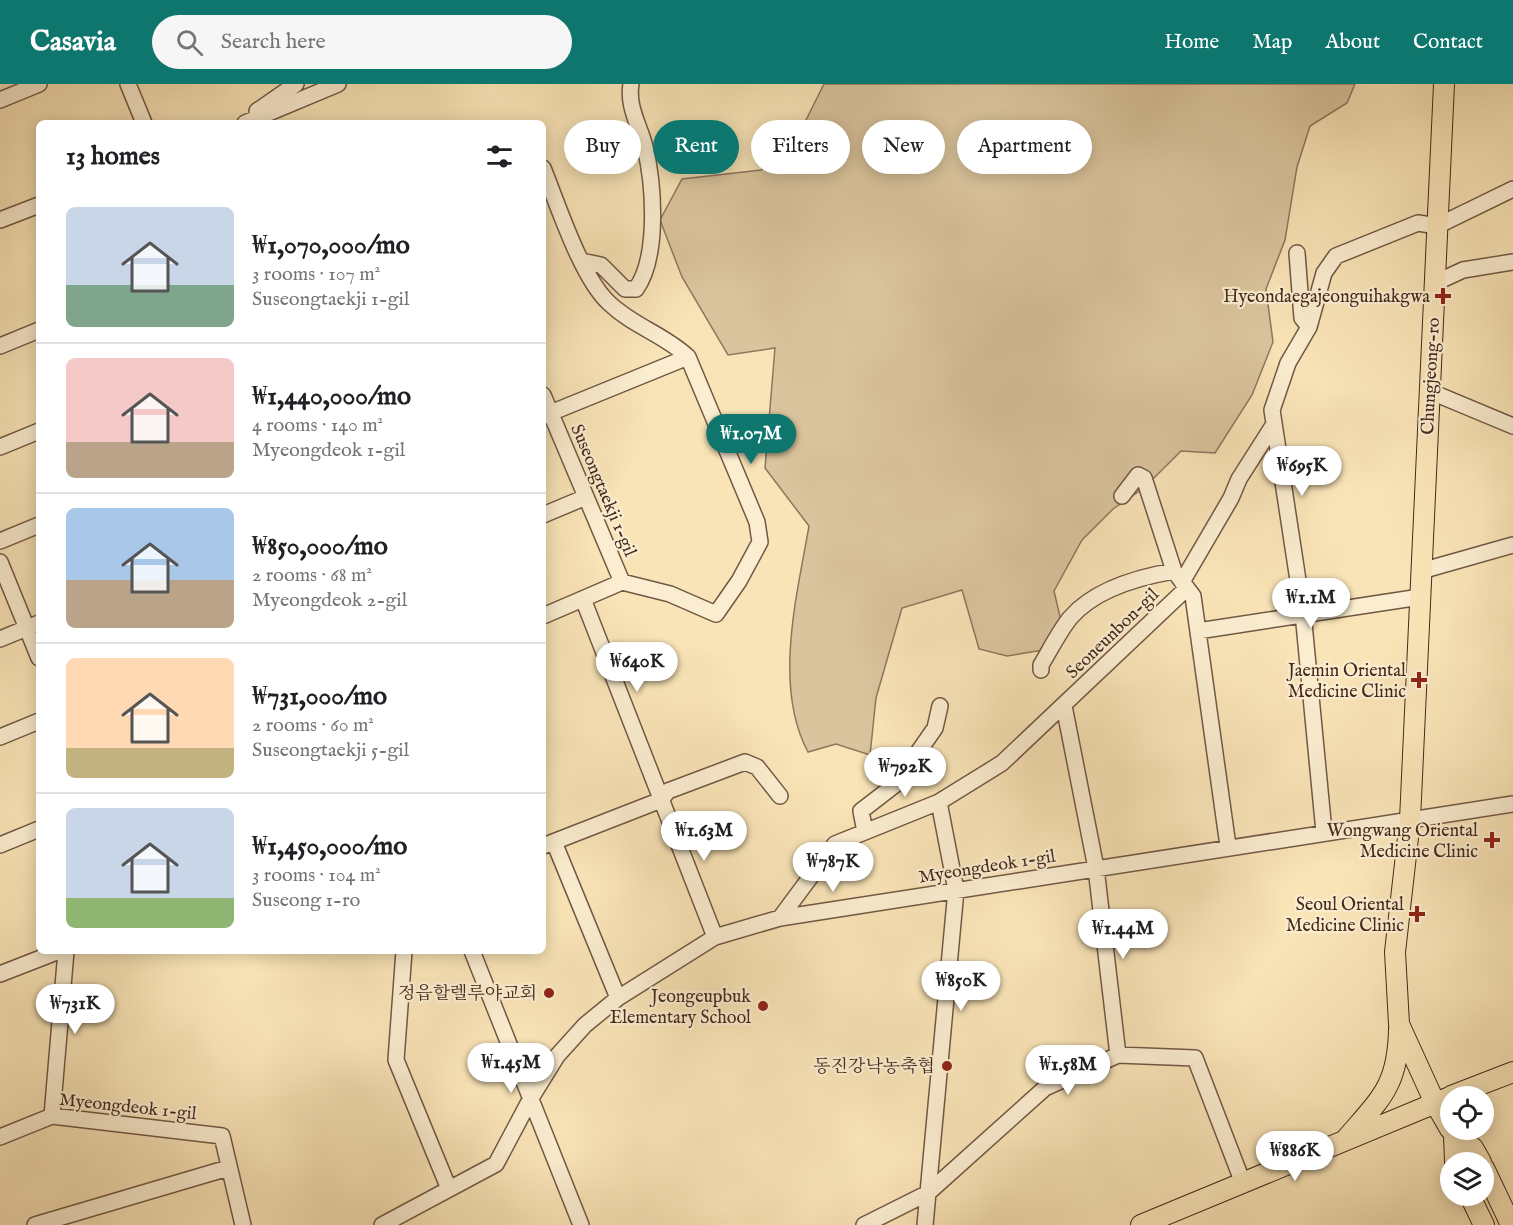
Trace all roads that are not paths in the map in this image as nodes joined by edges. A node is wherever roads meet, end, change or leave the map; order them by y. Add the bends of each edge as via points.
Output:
1 (39, 84) edge
2 (129, 84) edge
3 (296, 84) edge
4 (338, 84) edge
5 (632, 84) edge
6 (1445, 85) edge
7 (0, 100) edge
8 (143, 120) edge
9 (243, 120) edge
10 (252, 120) edge
11 (546, 175) edge
12 (1513, 189) edge
13 (36, 206) edge
14 (0, 220) edge
15 (1437, 226) junction
16 (1297, 253) dead end
17 (581, 261) junction
18 (1513, 262) edge
19 (1434, 283) junction
20 (1309, 327) junction
21 (36, 331) edge
22 (0, 345) edge
23 (688, 357) junction
24 (1429, 391) junction
25 (547, 415) edge
26 (1274, 424) junction
27 (1513, 426) edge
28 (36, 432) edge
29 (0, 447) edge
30 (1122, 496) dead end
31 (586, 497) junction
32 (546, 514) edge
33 (36, 526) edge
34 (0, 541) edge
35 (1513, 545) edge
36 (0, 562) edge
37 (1421, 571) junction
38 (1181, 580) junction
39 (622, 582) junction
40 (1420, 597) junction
41 (583, 599) junction
42 (1303, 613) junction
43 (546, 615) edge
44 (33, 625) edge
45 (1198, 631) junction
46 (0, 639) edge
47 (36, 642) edge
48 (1041, 670) dead end
49 (940, 706) dead end
50 (1064, 706) junction
51 (36, 722) edge
52 (0, 737) edge
53 (780, 796) dead end
54 (661, 800) junction
55 (939, 802) junction
56 (1513, 804) edge
57 (1410, 820) junction
58 (36, 830) edge
59 (865, 832) junction
60 (1324, 832) junction
61 (549, 844) edge
62 (0, 845) edge
63 (1228, 846) junction
64 (1096, 868) junction
65 (957, 890) junction
66 (780, 918) junction
67 (715, 938) junction
68 (51, 954) edge
69 (66, 954) edge
70 (404, 954) edge
71 (473, 954) edge
72 (0, 974) edge
73 (618, 998) junction
74 (1400, 1024) junction
75 (1118, 1055) junction
76 (1513, 1072) edge
77 (1486, 1086) edge
78 (1440, 1089) edge
79 (531, 1098) junction
80 (1440, 1102) edge
81 (52, 1116) junction
82 (0, 1137) edge
83 (1463, 1140) edge
84 (1343, 1142) junction
85 (1475, 1152) edge
86 (228, 1168) junction
87 (1243, 1183) junction
88 (449, 1189) junction
89 (1494, 1189) edge
90 (928, 1193) junction
91 (1475, 1206) edge
92 (35, 1225) edge
93 (243, 1225) edge
94 (382, 1225) edge
95 (581, 1225) edge
96 (864, 1225) edge
97 (926, 1225) edge
98 (1141, 1225) edge
99 (1484, 1225) edge
100 (1511, 1225) edge

1 - 7 street
2 - 8 street
3 - 9 street
4 - 10 street
5 - 17 street via 632,104 645,147 650,201 652,239 645,277 636,289 625,289 600,265
6 - 15 main road, Chungjeong-ro
11 - 17 street
12 - 15 street
13 - 14 street
15 - 19 main road, Chungjeong-ro
15 - 20 street via 1418,223 1336,256 1324,273
16 - 20 street via 1302,318
17 - 23 street via 607,302
18 - 19 street via 1463,270
19 - 24 main road, Chungjeong-ro
20 - 26 street via 1288,363 1272,410
21 - 22 street
23 - 25 street, Suseongtaekji 1-gil
23 - 39 street, Suseongtaekji 1-gil via 757,522 760,542 716,614 670,594
24 - 27 street
24 - 37 main road, Chungjeong-ro
25 - 31 street, Suseongtaekji 1-gil
26 - 38 street
26 - 42 street
28 - 29 street
30 - 38 street via 1138,475 1144,478
31 - 32 street
31 - 39 street, Suseongtaekji 1-gil
33 - 34 street
35 - 37 street
36 - 44 street
37 - 40 main road, Chungjeong-ro
38 - 45 street via 1193,596
38 - 48 street, Seoneunbon-gil via 1137,579 1094,598 1071,617
38 - 50 street, Seoneunbon-gil
39 - 41 street, Suseongtaekji 1-gil
40 - 42 street
40 - 57 main road, Chungjeong-ro
41 - 43 street, Suseongtaekji 1-gil
41 - 54 street
42 - 45 street
42 - 60 street
44 - 46 street
44 - 47 street
45 - 63 street
49 - 59 street via 935,728 896,784 861,811
50 - 55 street, Seoneunbon-gil via 1002,763
50 - 64 street, Seoneunbon-gil
51 - 52 street
53 - 54 street via 757,767 745,762 668,791
54 - 61 street
54 - 67 street
55 - 59 street, Seoneunbon-gil
55 - 65 street
56 - 57 street, Myeongdeok 1-gil
57 - 60 street, Myeongdeok 1-gil
57 - 74 main road, Chungjeong-ro via 1395,952
58 - 62 street
59 - 66 street, Seoneunbon-gil via 834,844
60 - 63 street, Myeongdeok 1-gil
61 - 73 street
63 - 64 street, Myeongdeok 1-gil
64 - 65 street, Myeongdeok 1-gil
64 - 75 street
65 - 66 street, Myeongdeok 1-gil
65 - 90 street
66 - 67 street, Myeongdeok 1-gil
67 - 73 street, Myeongdeok 1-gil
68 - 72 street
69 - 81 street
70 - 88 street via 396,1060
71 - 79 street
73 - 79 street, Myeongdeok 1-gil via 585,1025 557,1056
74 - 78 main road, Chungjeong-ro
74 - 84 main road via 1395,1074 1384,1094
75 - 87 street via 1195,1058
75 - 90 street via 1045,1088
76 - 77 main road
79 - 88 street, Myeongdeok 1-gil via 496,1164
79 - 95 street
80 - 84 main road
81 - 82 street, Myeongdeok 1-gil
81 - 86 street, Myeongdeok 1-gil via 222,1136
83 - 85 main road, Chungjeong-ro
84 - 87 main road
86 - 92 street
86 - 93 street, Myeongdeok 1-gil
87 - 98 main road
88 - 94 street, Myeongdeok 1-gil
89 - 100 main road, Chungjeong-ro
90 - 96 street
90 - 97 street
91 - 99 main road

